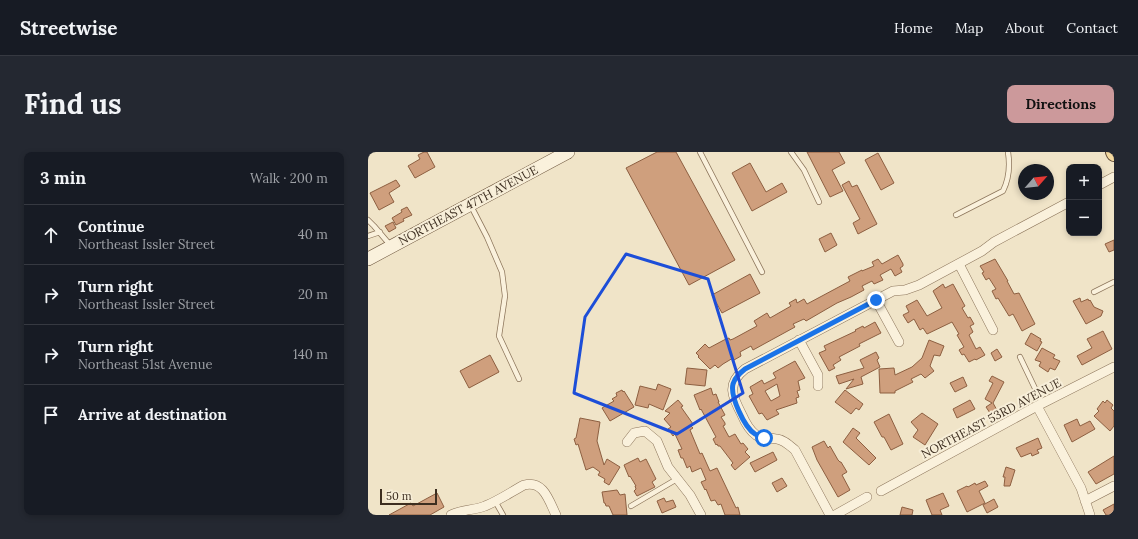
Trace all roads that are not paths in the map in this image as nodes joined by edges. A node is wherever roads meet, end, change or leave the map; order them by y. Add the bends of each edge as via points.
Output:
1 (568, 152) edge
2 (700, 152) edge
3 (791, 152) edge
4 (1008, 152) edge
5 (1114, 177) edge
6 (1102, 183) edge
7 (819, 202) dead end
8 (471, 204) junction
9 (1066, 204) edge
10 (956, 215) dead end
11 (368, 220) edge
12 (380, 232) junction
13 (368, 236) edge
14 (391, 246) junction
15 (368, 259) edge
16 (959, 264) junction
17 (762, 272) dead end
18 (1114, 282) edge
19 (1094, 292) dead end
20 (876, 300) junction
21 (993, 330) dead end
22 (799, 340) junction
23 (899, 342) dead end
24 (1020, 358) dead end
25 (1114, 367) edge
26 (519, 379) dead end
27 (818, 386) dead end
28 (1040, 405) junction
29 (626, 442) dead end
30 (677, 479) junction
31 (1114, 486) edge
32 (881, 491) dead end
33 (867, 497) dead end
34 (495, 501) junction
35 (1085, 501) junction
36 (631, 506) dead end
37 (451, 515) edge
38 (503, 515) edge
39 (556, 515) edge
40 (701, 515) edge
41 (830, 515) edge
42 (834, 515) edge
43 (1090, 515) edge

1 - 8 street, NORTHEAST 47TH AVENUE
2 - 17 lane
3 - 7 lane via 804,170
4 - 10 lane via 1009,174 1004,191
5 - 6 street
8 - 14 street, NORTHEAST 47TH AVENUE
8 - 26 lane via 502,272 505,296 499,336
9 - 16 street
11 - 12 lane
12 - 13 lane
12 - 14 lane
14 - 15 street, NORTHEAST 47TH AVENUE
16 - 20 street via 919,285 893,291
16 - 21 street
18 - 19 lane
20 - 22 street
20 - 23 street
22 - 27 street via 818,375
22 - 41 street via 738,375 733,383 733,399 748,427 755,434 786,442 794,450
24 - 28 lane
25 - 28 street, NORTHEAST 53RD AVENUE
28 - 32 street, NORTHEAST 53RD AVENUE
28 - 35 street
29 - 30 street via 634,433 645,431 657,441 668,467
30 - 36 lane
30 - 40 street via 690,494
31 - 35 street
33 - 42 street
34 - 37 street
34 - 38 lane
34 - 39 street via 524,485 535,484 543,491
35 - 43 street

